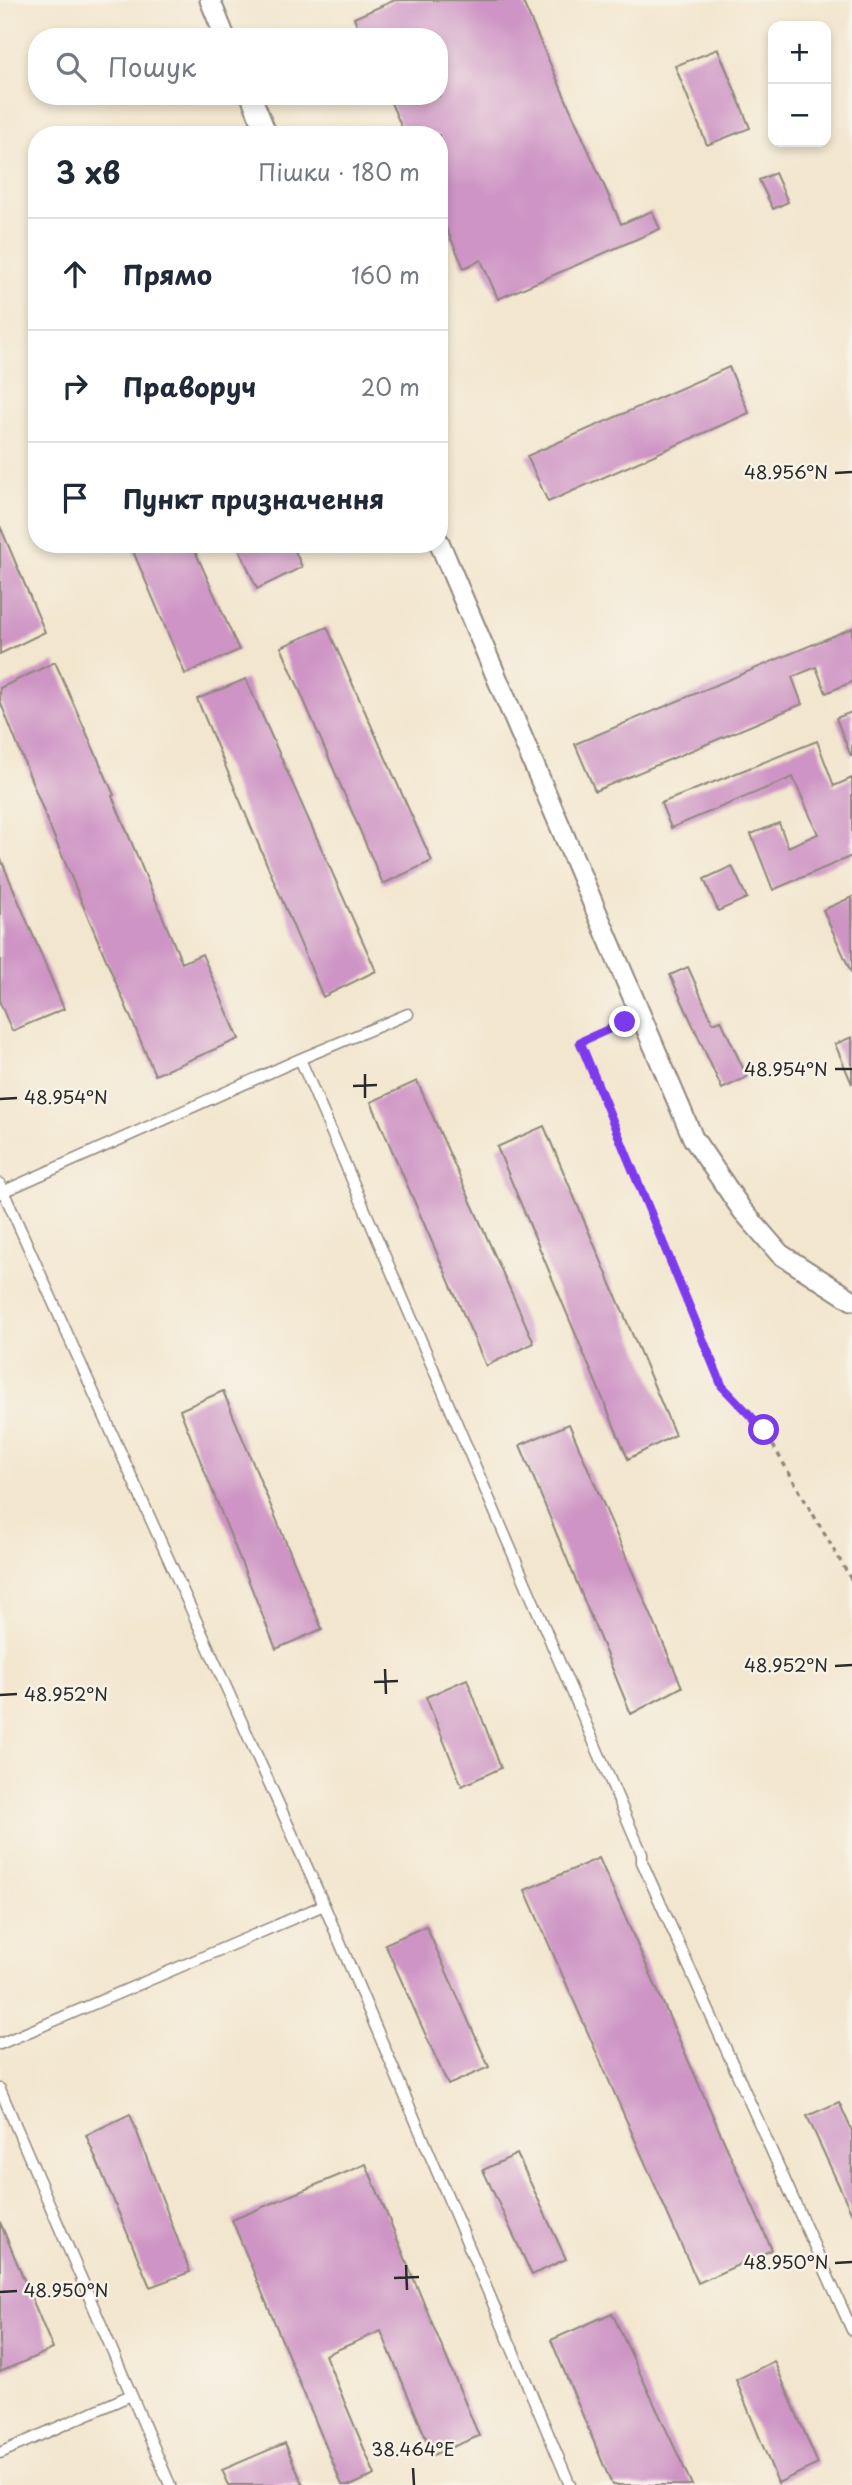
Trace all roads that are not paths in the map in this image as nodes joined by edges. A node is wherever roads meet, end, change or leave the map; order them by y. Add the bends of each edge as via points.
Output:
1 (210, 0) edge
2 (222, 28) edge
3 (255, 105) edge
4 (263, 126) edge
5 (444, 553) edge
6 (408, 1014) dead end
7 (300, 1059) junction
8 (1, 1190) edge
9 (852, 1300) edge
10 (324, 1905) junction
11 (0, 2044) edge
12 (0, 2089) edge
13 (852, 2330) edge
14 (131, 2395) junction
15 (0, 2453) edge
16 (170, 2485) edge
17 (570, 2485) edge

1 - 2 street
3 - 4 street
5 - 9 street via 693,1138 742,1210 780,1254
6 - 7 lane
7 - 8 lane
7 - 13 lane via 642,1862
8 - 10 lane
10 - 11 lane
10 - 17 lane
12 - 14 lane
14 - 15 lane
14 - 16 lane

